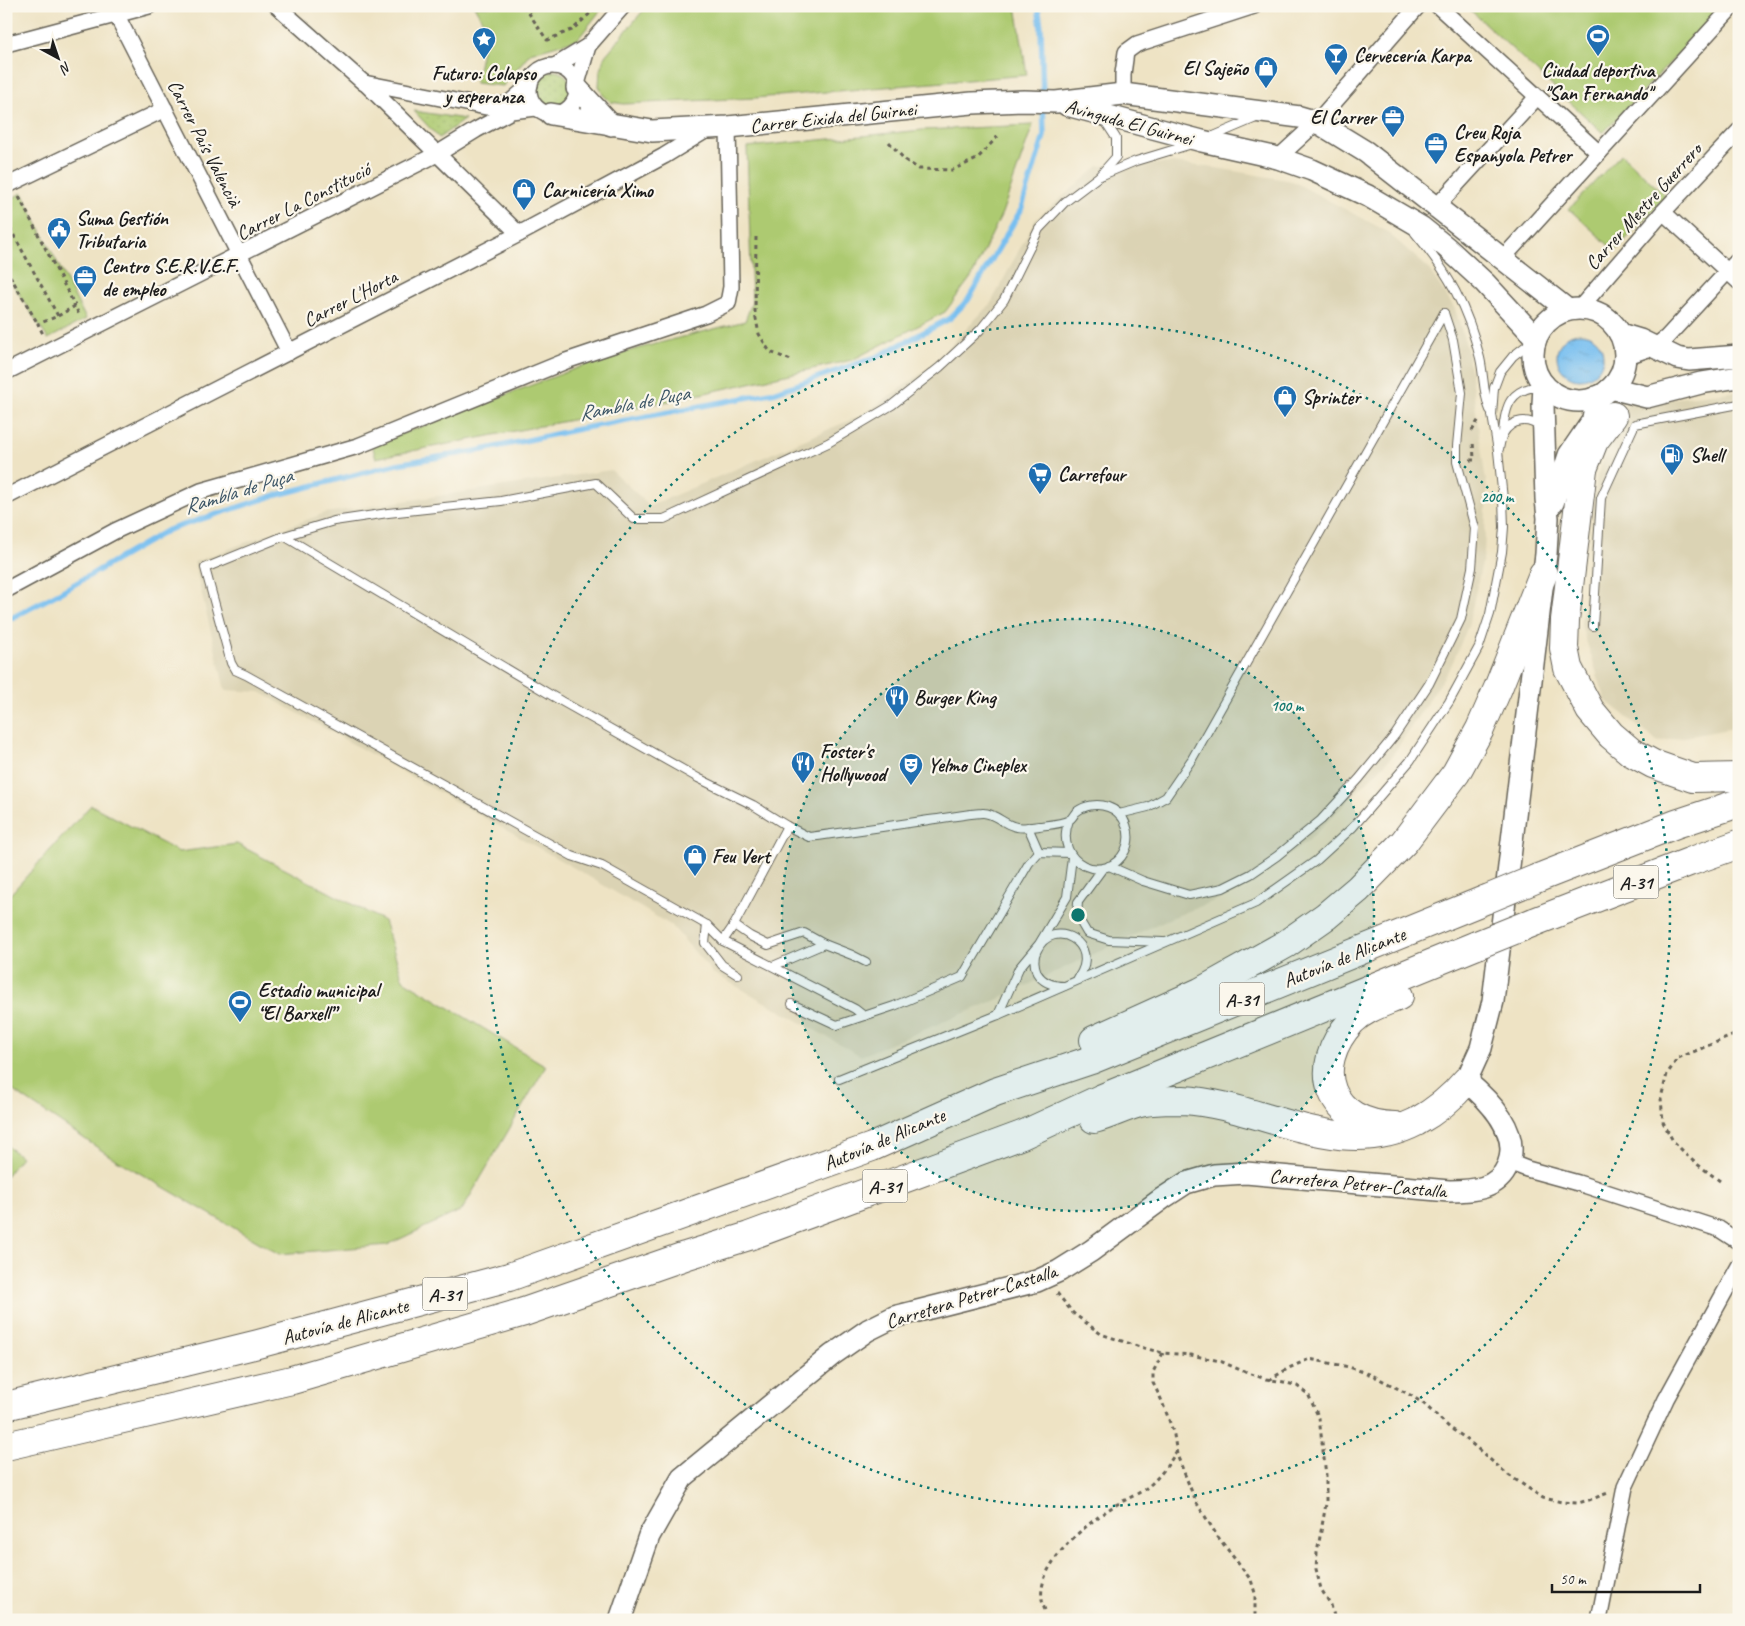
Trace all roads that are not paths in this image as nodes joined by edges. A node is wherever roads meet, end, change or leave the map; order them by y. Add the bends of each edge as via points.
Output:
1 (149, 6) edge
2 (277, 6) edge
3 (623, 6) edge
4 (1418, 6) edge
5 (1438, 6) edge
6 (1733, 6) edge
7 (1249, 7) edge
8 (114, 11) edge
9 (6, 44) edge
10 (588, 46) junction
11 (555, 66) junction
12 (364, 83) junction
13 (530, 85) junction
14 (577, 86) junction
15 (1123, 94) junction
16 (1537, 97) junction
17 (1056, 102) junction
18 (165, 109) junction
19 (544, 111) junction
20 (1267, 113) junction
21 (1102, 115) junction
22 (1317, 122) junction
23 (611, 125) junction
24 (718, 128) junction
25 (1739, 131) edge
26 (1202, 141) junction
27 (1599, 153) junction
28 (438, 154) junction
29 (1278, 158) junction
30 (1098, 177) junction
31 (9, 185) edge
32 (1436, 207) junction
33 (1664, 212) junction
34 (1397, 213) junction
35 (519, 234) junction
36 (240, 255) junction
37 (1503, 258) junction
38 (1739, 259) edge
39 (1727, 271) junction
40 (1739, 282) edge
41 (1574, 309) junction
42 (1620, 334) junction
43 (1536, 338) junction
44 (1654, 346) junction
45 (289, 352) junction
46 (1739, 356) edge
47 (1625, 357) junction
48 (6, 372) edge
49 (1739, 377) edge
50 (1701, 383) junction
51 (1739, 384) edge
52 (1544, 385) junction
53 (1739, 404) edge
54 (1615, 408) junction
55 (1492, 415) junction
56 (1545, 432) junction
57 (1504, 433) junction
58 (1498, 451) junction
59 (6, 496) edge
60 (1548, 518) junction
61 (284, 536) junction
62 (1543, 574) junction
63 (6, 590) edge
64 (1593, 626) dead end
65 (1739, 777) edge
66 (1739, 803) edge
67 (1120, 814) junction
68 (1069, 820) junction
69 (787, 826) junction
70 (1028, 827) junction
71 (1739, 844) edge
72 (1038, 852) junction
73 (1071, 855) junction
74 (1106, 867) junction
75 (707, 925) junction
76 (734, 925) junction
77 (1087, 933) junction
78 (1075, 939) junction
79 (724, 941) junction
80 (1168, 942) junction
81 (824, 944) junction
82 (1039, 944) junction
83 (1477, 945) junction
84 (1083, 947) junction
85 (866, 962) dead end
86 (773, 966) junction
87 (738, 975) dead end
88 (1077, 980) junction
89 (1066, 986) junction
90 (792, 1004) dead end
91 (998, 1015) junction
92 (864, 1016) junction
93 (839, 1079) dead end
94 (1466, 1082) junction
95 (995, 1092) junction
96 (1408, 1126) junction
97 (1022, 1136) junction
98 (1509, 1162) junction
99 (1739, 1242) edge
100 (1739, 1266) edge
101 (6, 1406) edge
102 (6, 1446) edge
103 (620, 1620) edge
104 (1599, 1620) edge

1 - 8 street
2 - 12 street
3 - 10 street
4 - 22 street
5 - 16 street
6 - 27 street
7 - 15 street via 1137,44 1126,52
8 - 9 street
8 - 18 street, Carrer País Valencià
10 - 11 street
10 - 14 street
11 - 13 street via 539,71
11 - 14 street via 569,72
12 - 13 street via 486,107 508,104
12 - 28 street
13 - 19 street via 531,101
14 - 19 street via 577,96 567,110 560,114
14 - 23 street
15 - 17 street, Avinguda El Guirnei
15 - 20 street, Avinguda El Guirnei
16 - 27 street
16 - 32 street
17 - 21 street, Avinguda El Guirnei
17 - 24 street, Carrer Eixida del Guirnei via 972,103
18 - 31 street
18 - 36 street, Carrer País Valencià
19 - 23 street, Carrer Eixida del Guirnei
19 - 28 street, Carrer La Constitució via 511,111
20 - 22 street, Avinguda El Guirnei
20 - 26 lane
21 - 26 street, Avinguda El Guirnei
21 - 30 lane via 1116,138 1116,157
22 - 29 street
22 - 32 street, Avinguda El Guirnei via 1366,152
23 - 24 street, Carrer Eixida del Guirnei via 652,131
24 - 35 street, Carrer L'Horta
24 - 63 street via 731,286 728,303 706,314 566,361 358,446 201,491 115,531
25 - 33 street, Carrer Mestre Guerrero
26 - 29 street, Avinguda El Guirnei
26 - 30 lane via 1136,161
27 - 37 street
28 - 35 street
28 - 36 street, Carrer La Constitució
29 - 34 street, Avinguda El Guirnei via 1312,170
30 - 61 lane via 1065,202 1039,229 1004,300 980,330 892,405 828,443 664,519 634,519 596,483 501,500 334,521
32 - 37 street, Avinguda El Guirnei
33 - 39 street
33 - 41 street, Carrer Mestre Guerrero
34 - 43 street, Avinguda El Guirnei via 1421,227 1485,283
34 - 55 lane via 1431,253 1458,293 1472,328
35 - 45 street, Carrer L'Horta
36 - 45 street, Carrer País Valencià
36 - 48 street, Carrer La Constitució
37 - 41 street, Avinguda El Guirnei
38 - 39 street
39 - 40 street
39 - 44 street via 1666,338
41 - 42 street via 1592,310 1603,315
41 - 43 street via 1555,316
42 - 44 street
42 - 47 street
43 - 52 street via 1533,358
43 - 55 lane via 1513,356 1500,372 1494,388
44 - 46 street via 1677,358 1689,360
44 - 47 street
45 - 59 street, Carrer L'Horta
47 - 54 street via 1618,379
49 - 50 street
50 - 51 lane
50 - 54 street
52 - 54 street via 1568,400
52 - 56 street
52 - 57 lane via 1520,391 1510,400 1506,407
53 - 54 lane
54 - 60 street via 1593,420 1569,455
54 - 64 lane via 1602,498
54 - 65 highway via 1594,441 1584,469 1565,620 1564,648 1568,668 1590,710 1631,752 1693,778
55 - 58 lane
56 - 57 lane via 1536,424 1520,421 1513,423
56 - 60 street
57 - 58 lane
58 - 80 lane via 1503,499 1502,552 1490,614 1479,647 1450,702 1410,761 1353,827 1317,860 1256,903
60 - 62 street
61 - 69 lane via 562,701
61 - 75 lane via 205,568 235,670 572,856 602,866
62 - 94 street via 1493,1001 1482,1048
62 - 95 highway via 1498,688 1456,773 1404,842 1358,889 1286,944 1200,992 1067,1052
66 - 95 highway, Autovía de Alicante / A-31, bridge via 1538,878 1091,1060
67 - 68 lane via 1099,804 1087,806
67 - 74 lane via 1129,832 1128,843 1118,860
67 - 74 lane via 1148,807 1166,797 1192,759 1444,313 1453,340 1462,393 1457,462 1475,528 1472,568 1461,619 1429,684 1395,735 1321,820 1251,874 1223,888 1189,895
68 - 70 lane
68 - 73 lane via 1064,837
69 - 70 lane via 809,837 985,812 1014,827
69 - 76 lane
70 - 72 lane
71 - 83 highway, Autovía de Alicante / A-31, bridge
72 - 73 lane
72 - 92 lane via 962,977
73 - 74 lane via 1086,867
73 - 82 lane via 1067,897
74 - 77 lane via 1078,902 1077,916
75 - 79 lane
75 - 87 lane via 705,944 722,965
76 - 79 lane
76 - 81 lane via 768,945 804,933
77 - 78 lane
77 - 80 lane via 1109,940
77 - 84 lane
78 - 82 lane via 1056,935
78 - 84 lane
79 - 86 lane
80 - 88 lane
81 - 85 lane
81 - 86 lane
82 - 89 lane via 1034,964 1038,974 1045,982
82 - 91 lane via 1020,968
83 - 96 highway via 1434,980 1367,1010 1352,1021 1332,1050 1328,1081 1341,1106 1352,1116 1370,1122
83 - 97 highway, Autovía de Alicante / A-31 via 1100,1099
84 - 88 lane via 1086,958 1084,970
86 - 92 lane
88 - 89 lane
89 - 91 lane
90 - 92 lane via 836,1025
91 - 93 lane
94 - 96 highway via 1438,1109
94 - 98 street via 1484,1098 1505,1126 1512,1147
95 - 101 highway, Autovía de Alicante / A-31 via 872,1147 509,1277 258,1344
96 - 97 highway via 1363,1137 1326,1134 1223,1105 1182,1100 1144,1102 1101,1117
97 - 102 highway, Autovía de Alicante / A-31 via 749,1236 524,1312 292,1380
98 - 99 street via 1719,1229
98 - 103 street, Carretera Petrer-Castalla via 1494,1184 1468,1191 1246,1173 1214,1175 1186,1183 1060,1271 1037,1281 894,1317 868,1330 682,1478 649,1536
100 - 104 street via 1666,1399 1625,1488

